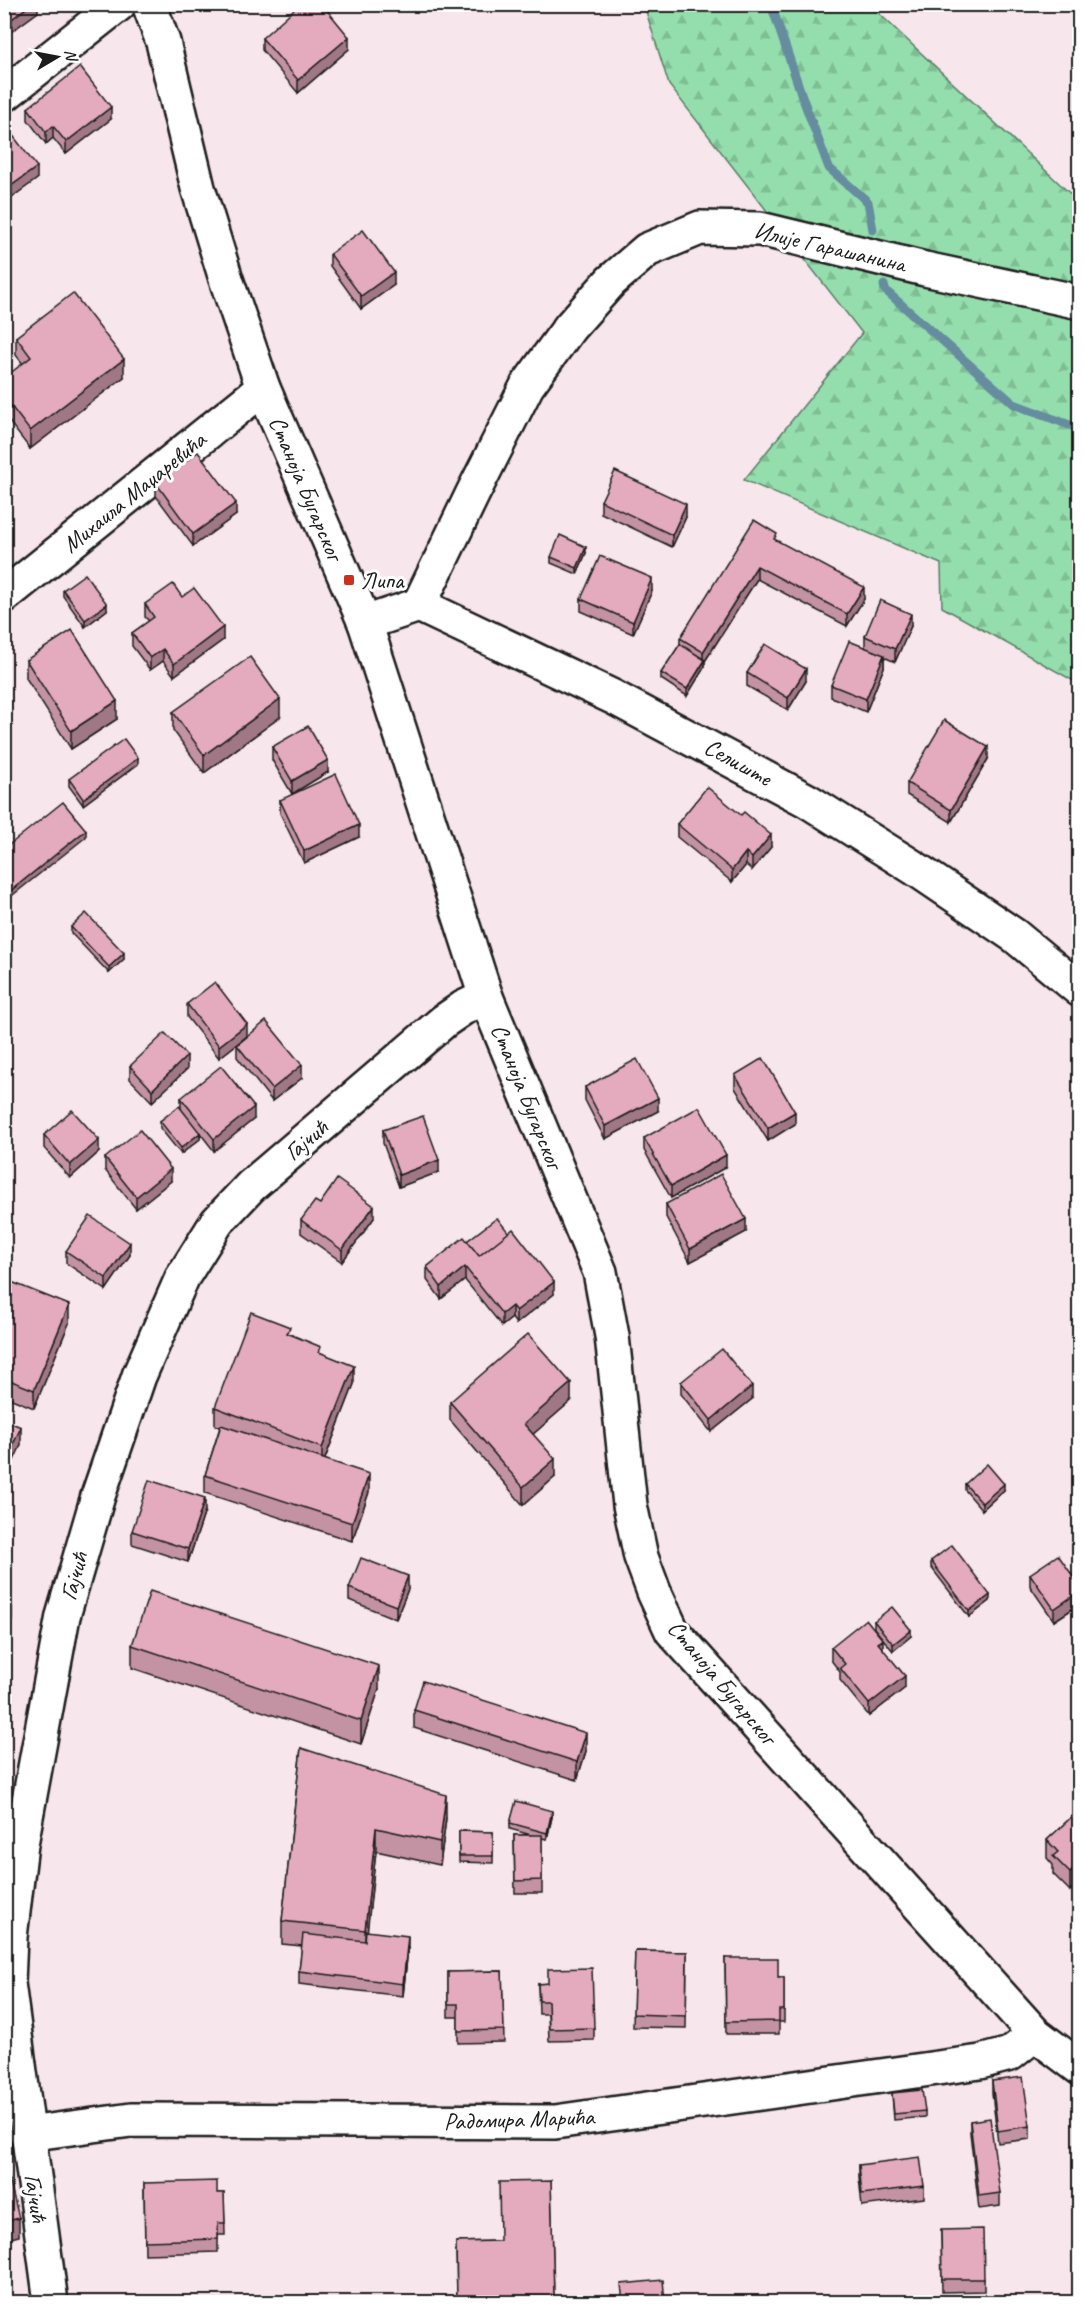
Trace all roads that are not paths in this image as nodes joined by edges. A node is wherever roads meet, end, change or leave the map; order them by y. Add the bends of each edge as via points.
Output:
1 (119, 4) edge
2 (149, 4) edge
3 (4, 95) edge
4 (1080, 302) edge
5 (263, 388) junction
6 (4, 596) edge
7 (419, 605) junction
8 (365, 623) junction
9 (1080, 990) edge
10 (486, 997) junction
11 (6, 1983) edge
12 (1035, 2034) junction
13 (1080, 2068) edge
14 (27, 2134) junction
15 (51, 2302) edge

1 - 3 street
2 - 5 street, Станоја Бугарског via 163,42 202,200
4 - 7 street, Илије Гарашанина via 760,229 699,228 647,250 610,281 527,386
5 - 6 street, Михаила Маџаревића
5 - 8 street, Станоја Бугарског
7 - 8 street
7 - 9 street, Селиште via 614,697 807,801 1015,936
8 - 10 street, Станоја Бугарског
10 - 11 street, Гајчић via 444,1021 251,1186 218,1222 182,1278 139,1376 63,1616 21,1844
10 - 12 street, Станоја Бугарског via 600,1272 612,1336 630,1506 641,1557 672,1631
11 - 14 street, Гајчић
12 - 13 street, Станоја Бугарског
12 - 14 street, Радомира Марића via 1010,2054 980,2062 555,2122 131,2120
14 - 15 street, Гајчић

